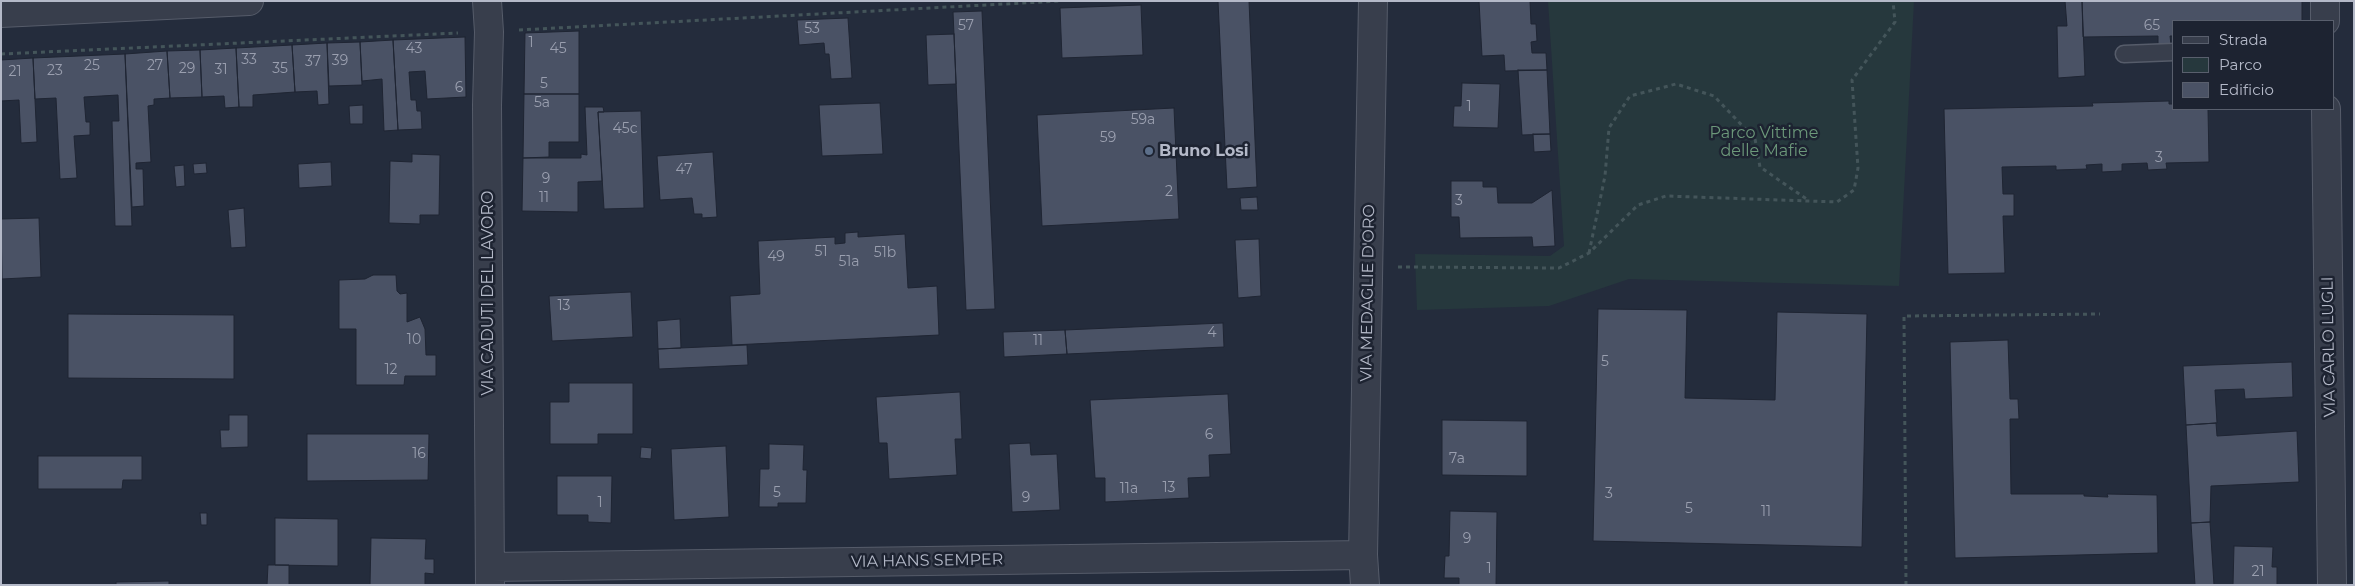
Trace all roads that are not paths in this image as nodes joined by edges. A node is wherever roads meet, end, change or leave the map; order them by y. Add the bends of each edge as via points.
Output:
1 (249, 1) edge
2 (487, 1) edge
3 (1372, 1) edge
4 (2325, 1) edge
5 (1, 13) edge
6 (2325, 20) edge
7 (2172, 52) edge
8 (2124, 54) dead end
9 (2326, 110) edge
10 (1363, 555) junction
11 (490, 576) edge
12 (1365, 585) edge
13 (2332, 585) edge

1 - 5 street
2 - 11 street, VIA CADUTI DEL LAVORO
3 - 10 street, VIA MEDAGLIE D'ORO
4 - 6 street
7 - 8 lane
9 - 13 street, VIA CARLO LUGLI
10 - 11 street, VIA HANS SEMPER
10 - 12 street, VIA MEDAGLIE D'ORO

